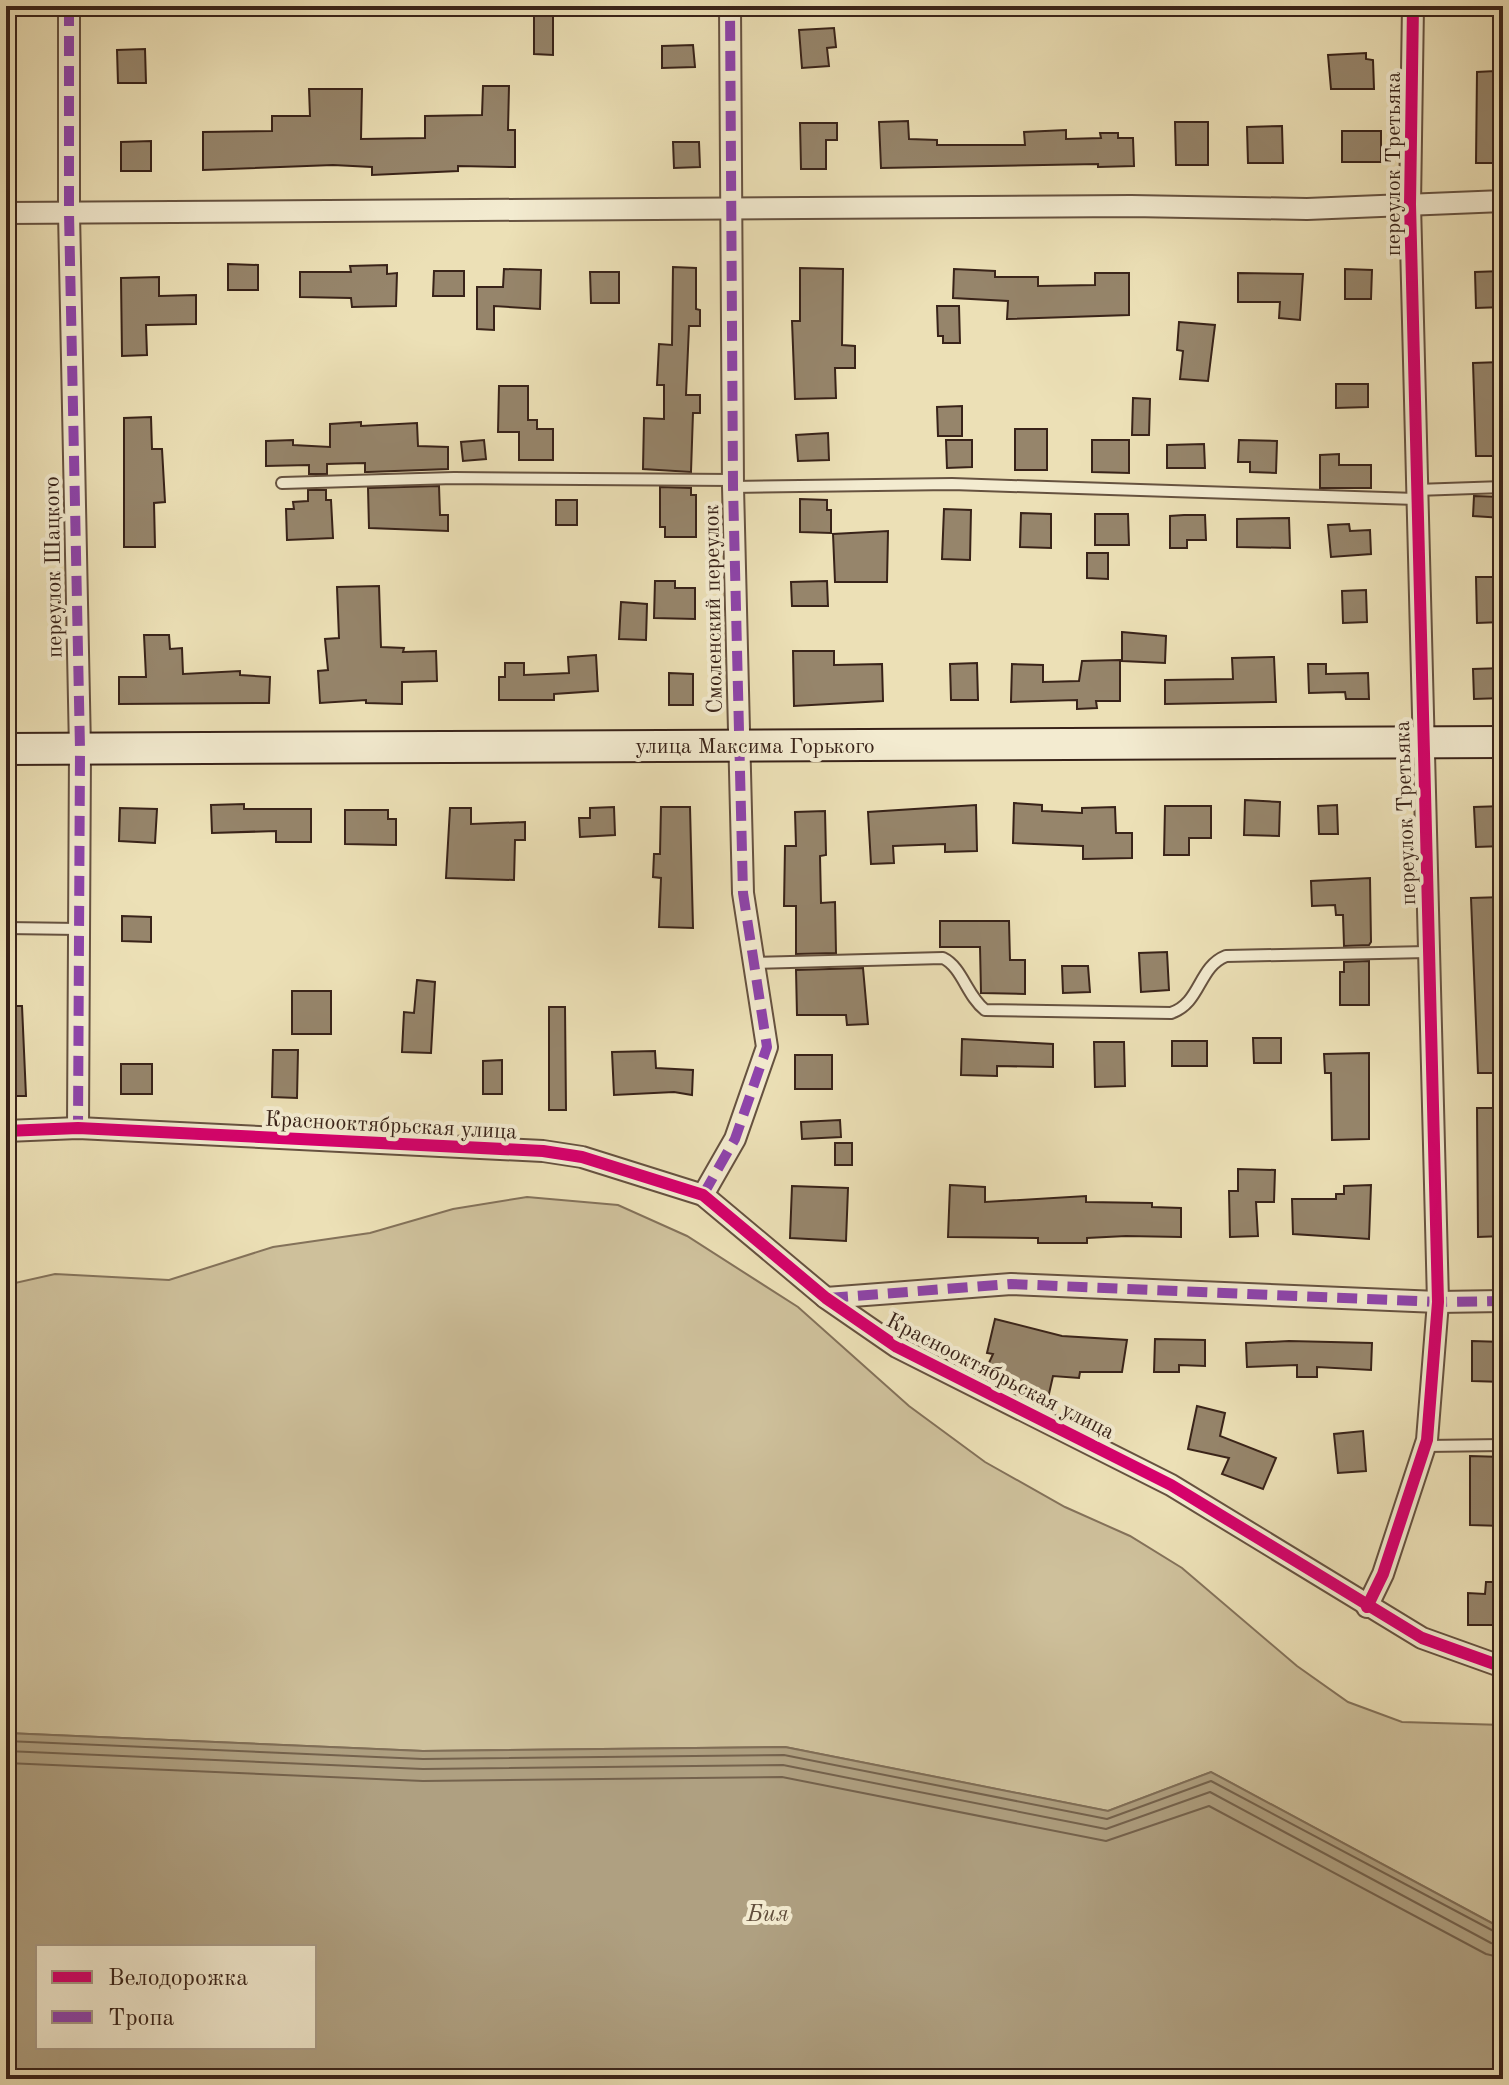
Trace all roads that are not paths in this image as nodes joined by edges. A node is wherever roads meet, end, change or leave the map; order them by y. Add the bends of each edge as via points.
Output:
1 (69, 6) edge
2 (730, 6) edge
3 (1413, 6) edge
4 (1503, 201) edge
5 (1410, 204) junction
6 (730, 210) junction
7 (6, 213) edge
8 (69, 213) junction
9 (282, 483) dead end
10 (733, 484) junction
11 (1503, 487) edge
12 (1416, 495) junction
13 (1422, 742) junction
14 (1503, 742) edge
15 (739, 745) junction
16 (6, 749) edge
17 (80, 749) junction
18 (6, 928) edge
19 (79, 929) junction
20 (1428, 952) junction
21 (752, 963) junction
22 (78, 1128) junction
23 (6, 1131) edge
24 (703, 1195) junction
25 (826, 1298) junction
26 (1503, 1301) edge
27 (1438, 1302) junction
28 (1503, 1445) edge
29 (1426, 1446) junction
30 (1367, 1607) junction
31 (1503, 1667) edge

1 - 8 street, переулок Шацкого
2 - 6 street, Смоленский переулок
3 - 5 street, переулок Третьяка
4 - 5 street
5 - 6 street via 1307,209
5 - 12 street, переулок Третьяка
6 - 8 street
6 - 10 street, Смоленский переулок
7 - 8 street
8 - 17 street, переулок Шацкого
9 - 10 lane via 454,478
10 - 12 lane
10 - 15 street, Смоленский переулок
11 - 12 lane
12 - 13 street, переулок Третьяка
13 - 14 main road, улица Максима Горького
13 - 15 main road, улица Максима Горького
13 - 20 street, переулок Третьяка
15 - 17 main road, улица Максима Горького
15 - 21 street, Смоленский переулок via 743,893
16 - 17 main road, улица Максима Горького
17 - 19 street, переулок Шацкого
18 - 19 lane
19 - 22 street, переулок Шацкого
20 - 21 lane via 1226,956 1211,963 1188,1005 1171,1013 985,1010 943,958
20 - 27 street, переулок Третьяка
21 - 24 street, Смоленский переулок via 766,1031 765,1056 735,1139
22 - 23 street, Краснооктябрьская улица
22 - 24 street, Краснооктябрьская улица via 543,1151 582,1157
24 - 25 street, Краснооктябрьская улица
25 - 27 street, Краснооктябрьская улица via 1011,1284
25 - 30 street, Краснооктябрьская улица via 897,1347 1171,1485
26 - 27 street, Краснооктябрьская улица
27 - 29 street, переулок Третьяка
28 - 29 lane
29 - 30 street, переулок Третьяка
30 - 31 street, Краснооктябрьская улица via 1422,1638

